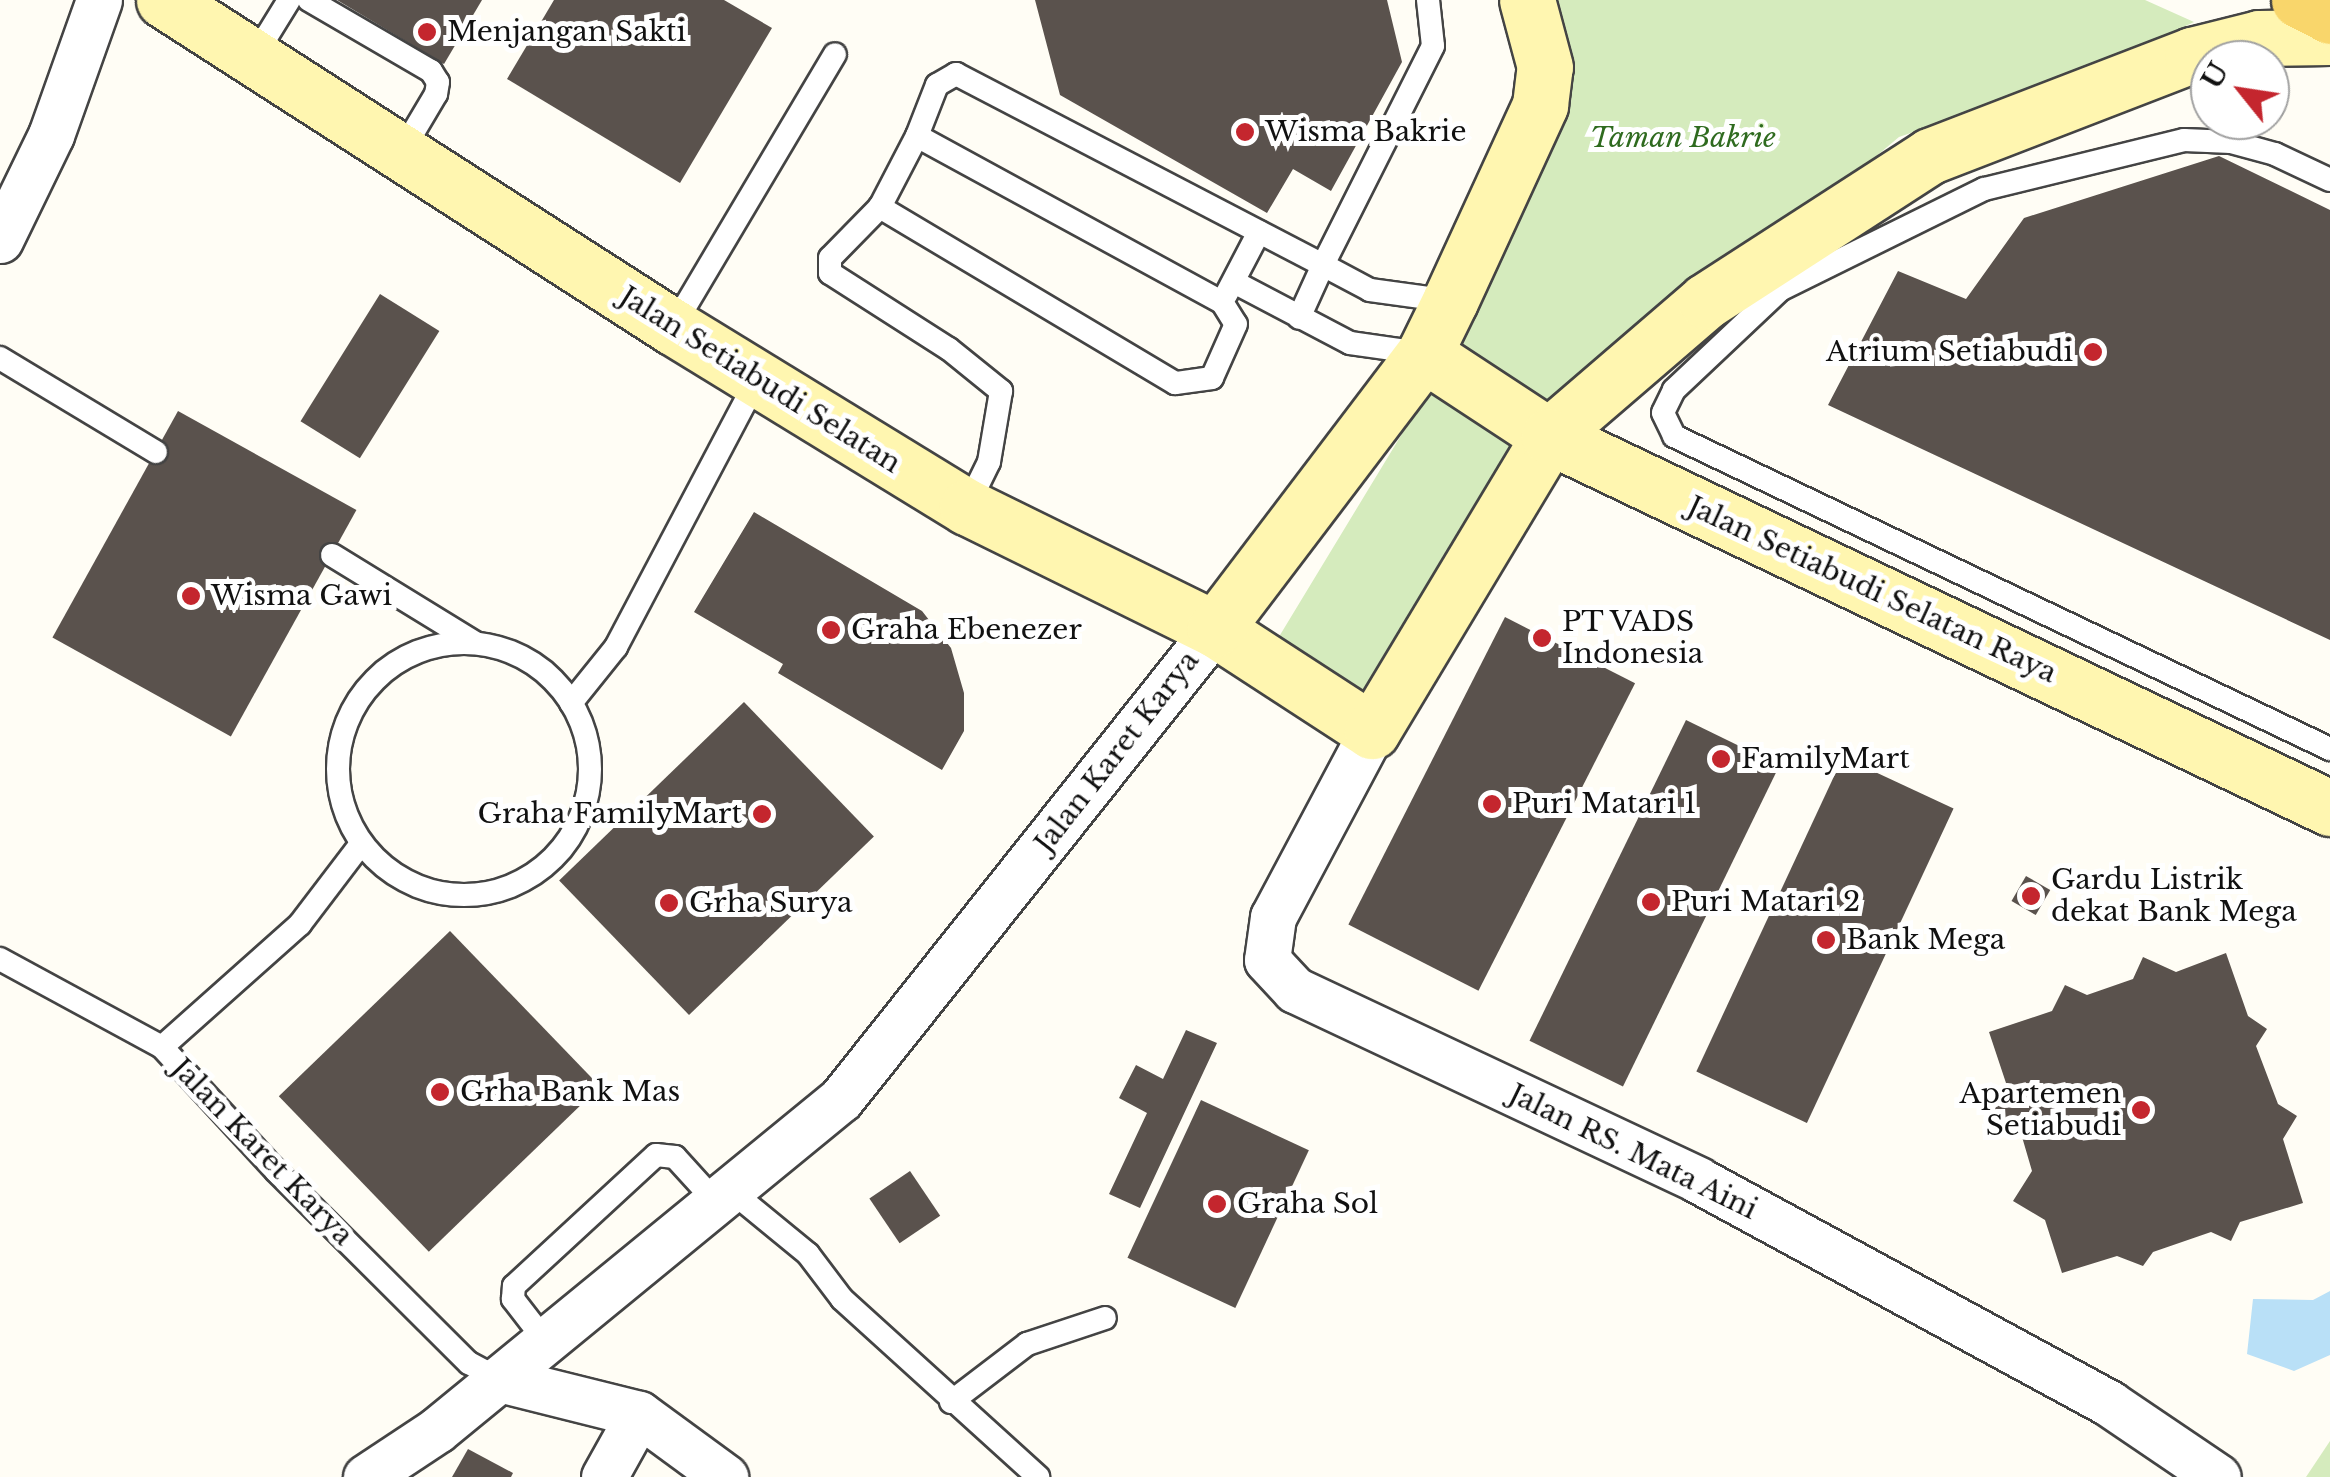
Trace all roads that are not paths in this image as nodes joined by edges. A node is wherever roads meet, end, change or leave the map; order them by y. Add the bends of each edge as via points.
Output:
1 (99, 0) edge
2 (164, 0) edge
3 (290, 0) edge
4 (309, 0) edge
5 (1428, 0) edge
6 (1527, 0) edge
7 (2300, 0) edge
8 (2330, 16) edge
9 (2330, 37) edge
10 (835, 54) dead end
11 (254, 58) junction
12 (917, 136) junction
13 (402, 153) junction
14 (2330, 180) edge
15 (880, 207) junction
16 (1258, 232) junction
17 (0, 240) edge
18 (1323, 265) junction
19 (1228, 292) junction
20 (1450, 301) junction
21 (1299, 318) junction
22 (673, 328) junction
23 (1424, 354) junction
24 (0, 358) edge
25 (757, 380) junction
26 (1549, 436) junction
27 (156, 452) dead end
28 (967, 508) junction
29 (332, 555) dead end
30 (1215, 628) junction
31 (474, 642) junction
32 (572, 703) junction
33 (1372, 732) junction
34 (2330, 748) edge
35 (2330, 808) edge
36 (361, 844) junction
37 (0, 959) edge
38 (162, 1048) junction
39 (723, 1196) junction
40 (1105, 1318) dead end
41 (547, 1343) junction
42 (499, 1380) junction
43 (951, 1402) junction
44 (640, 1414) junction
45 (366, 1477) edge
46 (604, 1477) edge
47 (725, 1477) edge
48 (1038, 1477) edge
49 (2218, 1477) edge

1 - 17 street via 50,135
2 - 11 street, Jalan Setiabudi Selatan
3 - 11 lane
4 - 13 lane via 438,82
5 - 18 lane via 1433,46
6 - 20 street, Jalan Karet Karya via 1544,67 1540,106
7 - 8 main road
9 - 26 street via 2259,38 2192,55 1930,156 1706,301
10 - 22 lane
11 - 13 street, Jalan Setiabudi Selatan
12 - 15 lane
12 - 16 lane via 937,85 956,74
12 - 19 lane
13 - 22 street, Jalan Setiabudi Selatan
14 - 34 lane via 2276,154 2231,142 2184,140 1984,189 1780,290 1674,390 1664,414 1674,436
15 - 19 lane via 1175,384 1212,378 1236,324
15 - 28 lane via 830,258 830,272 949,349 1001,392 988,462
16 - 18 lane
16 - 19 lane
18 - 20 lane via 1370,290
18 - 21 lane
19 - 21 lane
20 - 23 street, Jalan Karet Karya
21 - 23 lane via 1350,343
22 - 25 street, Jalan Setiabudi Selatan
23 - 26 street, Jalan Setiabudi Selatan Raya
23 - 30 street, Jalan Karet Karya
24 - 27 lane
25 - 28 street, Jalan Setiabudi Selatan
25 - 32 lane via 616,647
26 - 33 street
26 - 35 street, Jalan Setiabudi Selatan Raya
28 - 30 street, Jalan Setiabudi Selatan
29 - 31 lane
30 - 33 street, Jalan Setiabudi Selatan
30 - 39 street, Jalan Karet Karya via 841,1099
31 - 32 lane via 533,662
31 - 36 lane via 404,657 353,708 340,742 338,778 344,812
32 - 36 lane via 586,738 590,776 582,815 563,848 534,875 498,892 422,890 388,872
33 - 49 street, Jalan RS. Mata Aini via 1273,917 1267,960 1294,990 1698,1180 2110,1404
36 - 38 lane via 300,924
37 - 38 lane, Jalan Karet Karya
38 - 42 lane, Jalan Karet Karya via 276,1172 456,1349
39 - 41 street, Jalan Karet Karya
39 - 41 lane via 675,1157 656,1155 514,1286 513,1299
39 - 43 lane via 808,1254 842,1300
40 - 43 lane via 1027,1344
41 - 42 street, Jalan Karet Karya
42 - 44 street
42 - 45 street, Jalan Karet Karya
43 - 48 lane
44 - 46 street
44 - 47 street

